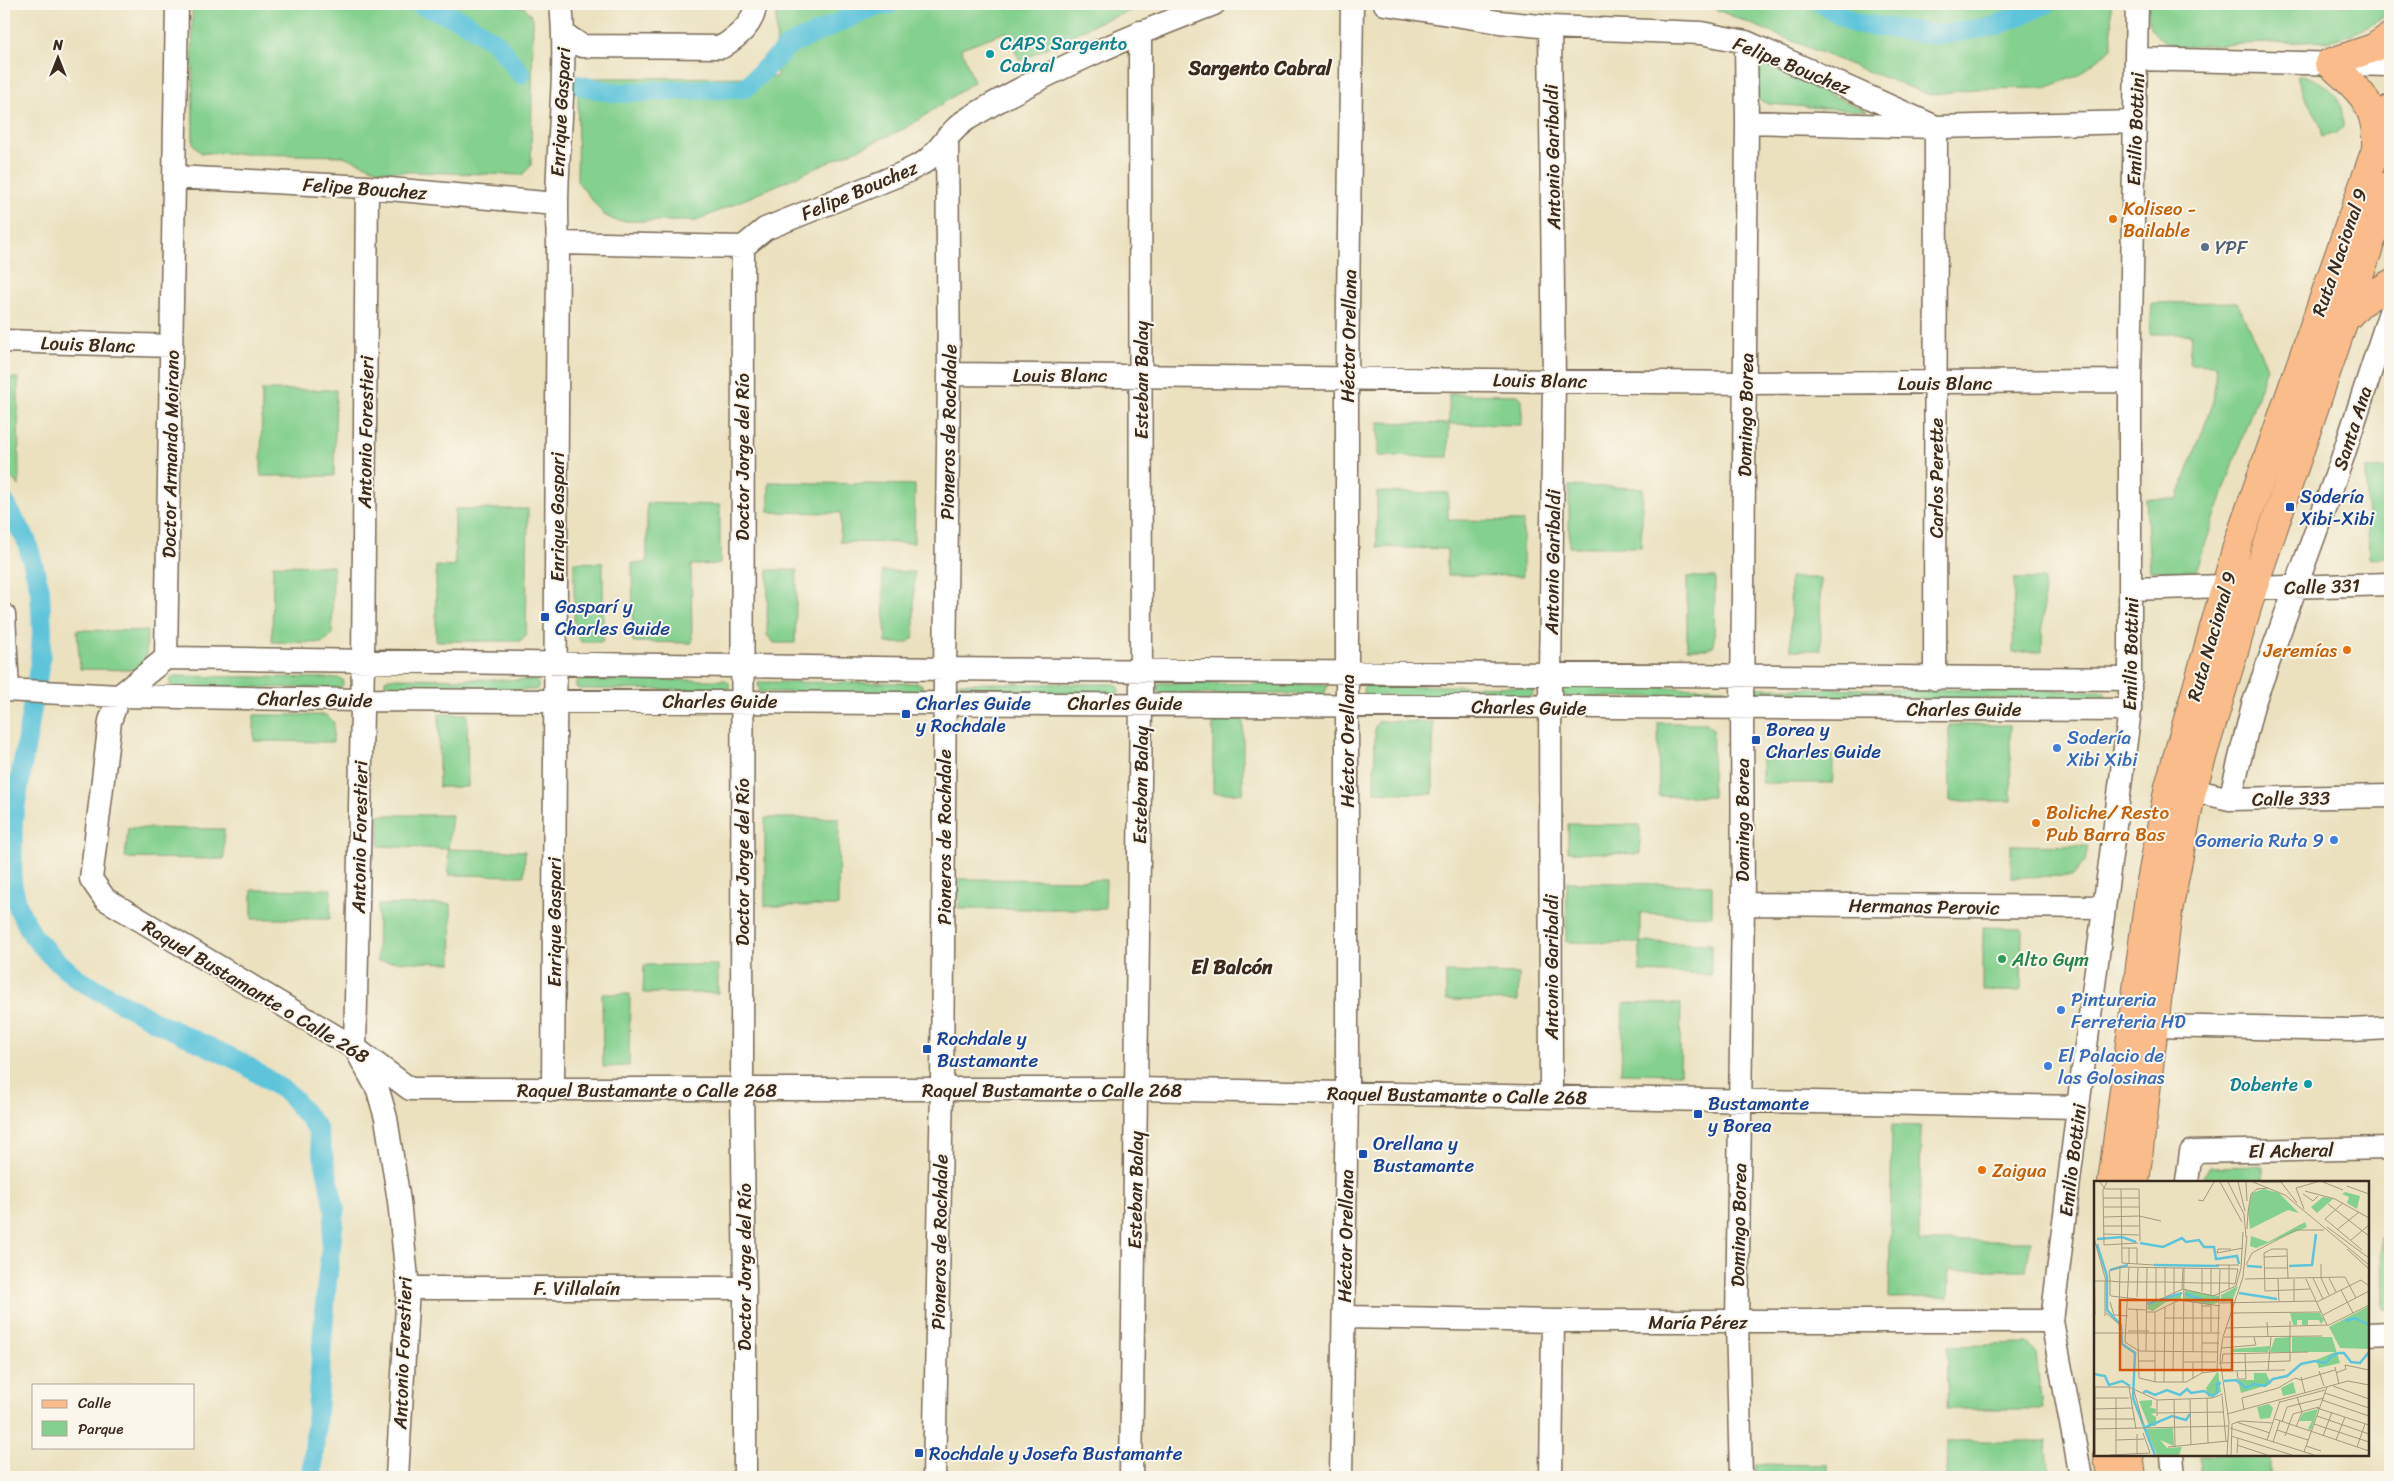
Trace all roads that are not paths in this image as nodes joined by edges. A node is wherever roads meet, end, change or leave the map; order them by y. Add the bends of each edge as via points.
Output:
1 (177, 4) edge
2 (561, 4) edge
3 (756, 4) edge
4 (1214, 4) edge
5 (1352, 4) edge
6 (1385, 4) edge
7 (2137, 4) edge
8 (1550, 27) junction
9 (1140, 32) junction
10 (564, 34) junction
11 (2390, 37) edge
12 (1746, 42) junction
13 (2137, 59) junction
14 (2330, 63) junction
15 (2390, 65) edge
16 (2390, 110) edge
17 (1747, 122) junction
18 (2134, 122) junction
19 (1936, 127) junction
20 (947, 137) junction
21 (2376, 148) junction
22 (175, 177) junction
23 (2390, 185) edge
24 (368, 187) junction
25 (556, 204) junction
26 (558, 243) junction
27 (743, 247) junction
28 (2390, 284) edge
29 (2390, 312) edge
30 (2344, 320) junction
31 (4, 341) edge
32 (172, 346) junction
33 (949, 374) junction
34 (1141, 375) junction
35 (1348, 378) junction
36 (1554, 380) junction
37 (2130, 381) junction
38 (1746, 382) junction
39 (1936, 383) junction
40 (2390, 584) edge
41 (2224, 586) junction
42 (2297, 587) junction
43 (2253, 588) junction
44 (2131, 589) junction
45 (4, 615) edge
46 (166, 658) junction
47 (363, 662) junction
48 (556, 663) junction
49 (742, 665) junction
50 (944, 669) junction
51 (1141, 671) junction
52 (1348, 672) junction
53 (1550, 674) junction
54 (1743, 677) junction
55 (1935, 679) junction
56 (2131, 679) junction
57 (6, 690) edge
58 (112, 695) junction
59 (361, 700) junction
60 (555, 700) junction
61 (743, 701) junction
62 (944, 702) junction
63 (1141, 704) junction
64 (1348, 705) junction
65 (1551, 708) junction
66 (1742, 708) junction
67 (2130, 710) junction
68 (2192, 790) junction
69 (2390, 796) edge
70 (2230, 799) junction
71 (1743, 904) junction
72 (2104, 907) junction
73 (2153, 1026) junction
74 (2390, 1028) edge
75 (355, 1048) junction
76 (942, 1088) junction
77 (410, 1089) junction
78 (1136, 1089) junction
79 (554, 1090) junction
80 (742, 1091) junction
81 (1346, 1093) junction
82 (1551, 1096) junction
83 (1740, 1099) junction
84 (2078, 1107) junction
85 (386, 1118) junction
86 (2390, 1148) edge
87 (2112, 1181) edge
88 (2135, 1181) edge
89 (2187, 1181) edge
90 (408, 1288) junction
91 (745, 1288) junction
92 (1344, 1317) junction
93 (1552, 1321) junction
94 (1737, 1322) junction
95 (2052, 1322) junction
96 (2390, 1333) edge
97 (2369, 1334) edge
98 (2108, 1456) edge
99 (2129, 1456) edge
100 (2172, 1456) edge
101 (397, 1477) edge
102 (744, 1477) edge
103 (934, 1477) edge
104 (1131, 1477) edge
105 (1341, 1477) edge
106 (1551, 1477) edge
107 (1741, 1477) edge
108 (2081, 1477) edge
109 (2112, 1477) edge
110 (2132, 1477) edge
111 (2174, 1477) edge

1 - 22 street, Doctor Armando Moirano
2 - 10 street, Enrique Gaspari
3 - 10 street via 742,34 722,48 582,46
4 - 9 street, Felipe Bouchez
5 - 35 street, Héctor Orellana
6 - 8 street, Felipe Bouchez
7 - 13 street, Emilio Bottini
8 - 12 street, Felipe Bouchez via 1701,33
8 - 36 street, Antonio Garibaldi
9 - 20 street, Felipe Bouchez via 1036,80 966,119
9 - 34 street, Esteban Balay
10 - 25 street, Enrique Gaspari
11 - 14 main road via 2373,48
12 - 17 street, Domingo Borea
12 - 19 street, Felipe Bouchez
13 - 14 street
13 - 18 street, Emilio Bottini
14 - 15 street
14 - 21 main road via 2356,87 2369,105 2377,128
16 - 21 main road, Ruta Nacional 9
17 - 19 street
17 - 38 street, Domingo Borea
18 - 19 street, Felipe Bouchez
18 - 37 street, Emilio Bottini
19 - 39 street, Carlos Perette
20 - 27 street, Felipe Bouchez via 926,161 906,172 765,230
20 - 33 street, Pioneros de Rochdale
21 - 41 main road, Ruta Nacional 9
22 - 24 street, Felipe Bouchez
22 - 32 street, Doctor Armando Moirano
23 - 30 main road, Ruta Nacional 9
24 - 25 street, Felipe Bouchez
24 - 47 street, Antonio Forestieri
25 - 26 street, Enrique Gaspari
26 - 27 street
26 - 48 street, Enrique Gaspari
27 - 49 street, Doctor Jorge del Río
28 - 30 main road via 2360,303
29 - 42 street, Santa Ana
30 - 43 main road, Ruta Nacional 9
31 - 32 street, Louis Blanc
32 - 46 street, Doctor Armando Moirano
33 - 34 street, Louis Blanc
33 - 50 street, Pioneros de Rochdale
34 - 35 street, Louis Blanc
34 - 51 street, Esteban Balay
35 - 36 street, Louis Blanc
35 - 52 street, Héctor Orellana
36 - 38 street, Louis Blanc
36 - 53 street, Antonio Garibaldi
37 - 39 street, Louis Blanc
37 - 44 street, Emilio Bottini
38 - 39 street, Louis Blanc
38 - 54 street, Domingo Borea
39 - 55 street, Carlos Perette
40 - 42 street, Calle 331
41 - 44 street
41 - 87 main road, Ruta Nacional 9 via 2169,786 2157,843
42 - 43 street, Calle 331
42 - 70 street, Santa Ana via 2253,705
43 - 68 main road, Ruta Nacional 9
44 - 56 street, Emilio Bottini
45 - 57 street
46 - 47 street, Charles Guide
46 - 58 street
47 - 48 street, Charles Guide
47 - 59 street, Antonio Forestieri
48 - 49 street, Charles Guide
48 - 60 street, Enrique Gaspari
49 - 50 street, Charles Guide
49 - 61 street, Doctor Jorge del Río
50 - 51 street, Charles Guide
50 - 62 street, Pioneros de Rochdale
51 - 52 street, Charles Guide
51 - 63 street, Esteban Balay
52 - 53 street, Charles Guide
52 - 64 street, Héctor Orellana
53 - 54 street, Charles Guide
53 - 65 street, Antonio Garibaldi
54 - 55 street, Charles Guide
54 - 66 street, Domingo Borea
55 - 56 street, Charles Guide
56 - 67 street, Emilio Bottini
57 - 58 street, Charles Guide
58 - 59 street, Charles Guide
58 - 75 street, Raquel Bustamante o Calle 268 via 91,879 105,899
59 - 60 street, Charles Guide
59 - 75 street, Antonio Forestieri
60 - 61 street, Charles Guide
60 - 79 street, Enrique Gaspari
61 - 62 street, Charles Guide
61 - 80 street, Doctor Jorge del Río
62 - 63 street, Charles Guide
62 - 76 street, Pioneros de Rochdale
63 - 64 street, Charles Guide
63 - 78 street, Esteban Balay
64 - 65 street, Charles Guide
64 - 81 street, Héctor Orellana
65 - 66 street, Charles Guide
65 - 82 street, Antonio Garibaldi
66 - 67 street, Charles Guide
66 - 71 street, Domingo Borea
67 - 72 street, Emilio Bottini
68 - 70 street, Calle 333
68 - 73 main road, Ruta Nacional 9 via 2168,911
69 - 70 street, Calle 333
71 - 72 street, Hermanas Perovic
71 - 83 street, Domingo Borea
72 - 84 street, Emilio Bottini
73 - 74 street
73 - 88 main road, Ruta Nacional 9
75 - 77 street, Raquel Bustamante o Calle 268
75 - 85 street, Antonio Forestieri via 378,1090
76 - 78 street, Raquel Bustamante o Calle 268
76 - 80 street, Raquel Bustamante o Calle 268
76 - 103 street, Pioneros de Rochdale
77 - 79 street, Raquel Bustamante o Calle 268
77 - 85 street
78 - 81 street, Raquel Bustamante o Calle 268
78 - 104 street, Esteban Balay
79 - 80 street, Raquel Bustamante o Calle 268
80 - 91 street, Doctor Jorge del Río
81 - 82 street, Raquel Bustamante o Calle 268
81 - 92 street, Héctor Orellana
82 - 83 street, Raquel Bustamante o Calle 268
83 - 84 street, Raquel Bustamante o Calle 268
83 - 94 street, Domingo Borea
84 - 95 street, Emilio Bottini
85 - 90 street, Antonio Forestieri
86 - 89 street, El Acheral via 2191,1152
90 - 91 street, F. Villalaín
90 - 101 street, Antonio Forestieri
91 - 102 street, Doctor Jorge del Río
92 - 93 street, María Pérez
92 - 105 street, Héctor Orellana
93 - 94 street, María Pérez
93 - 106 street
94 - 95 street, María Pérez
94 - 107 street, Domingo Borea
95 - 108 street, Emilio Bottini
96 - 97 street
98 - 109 main road
99 - 110 main road
100 - 111 street

